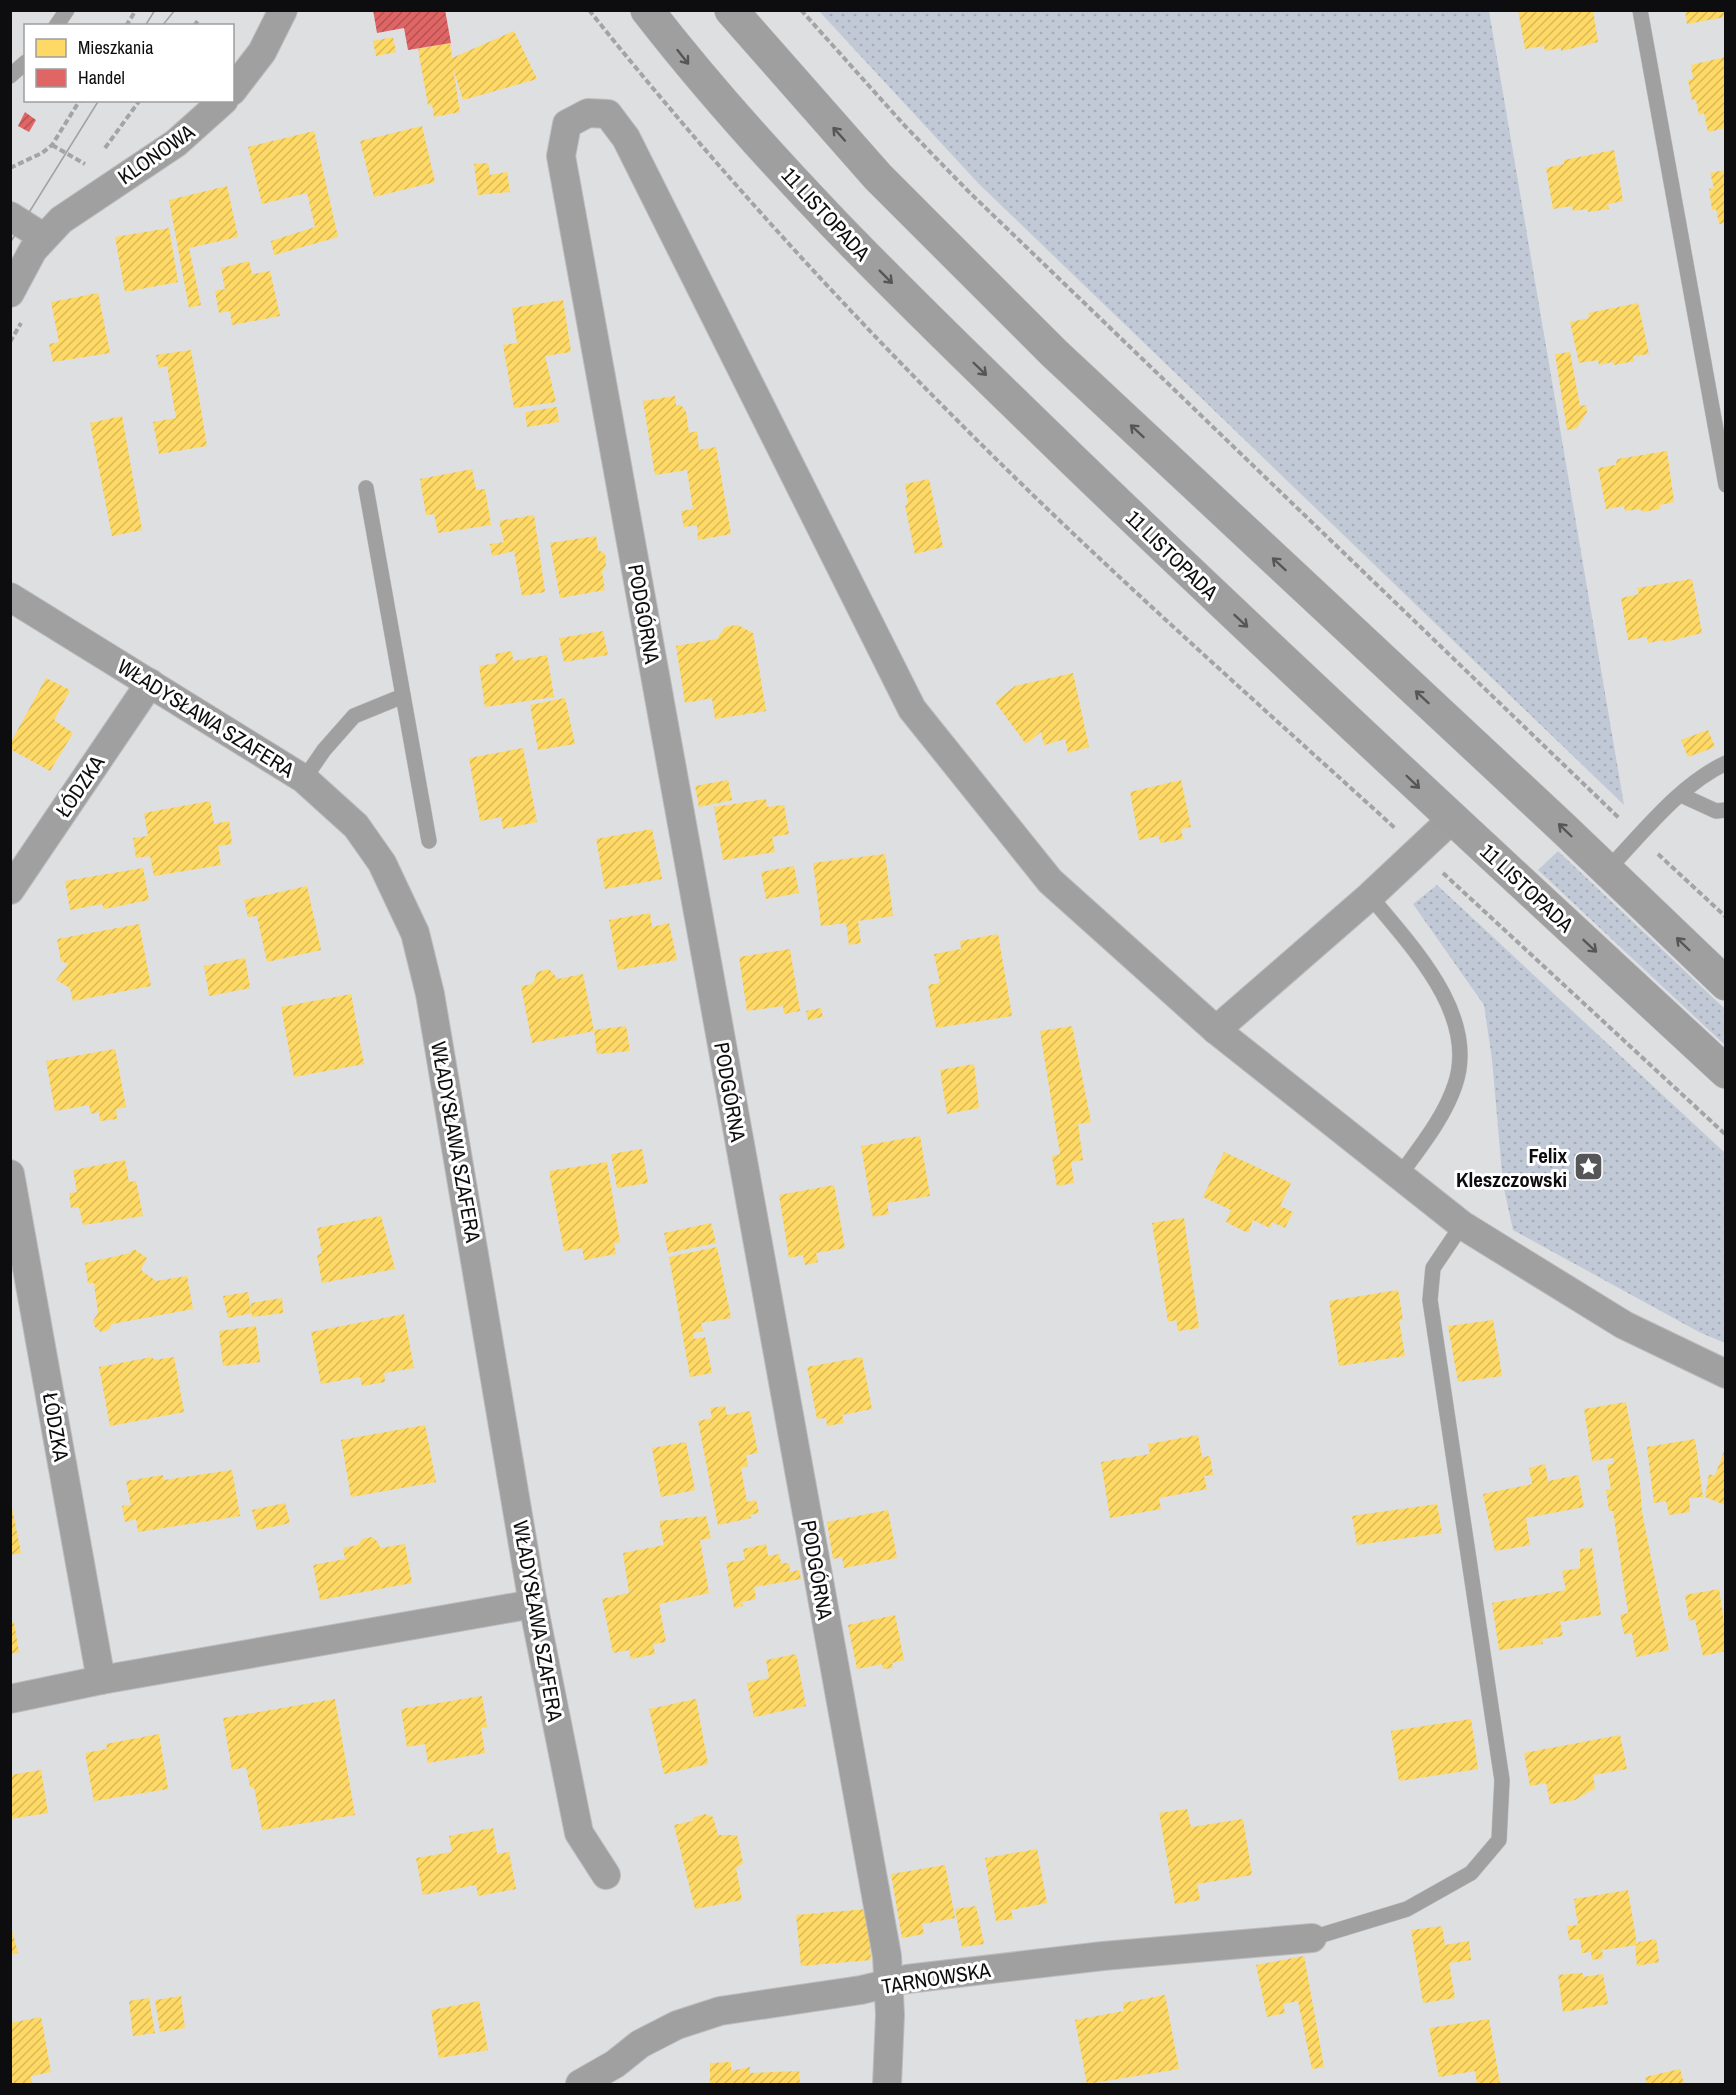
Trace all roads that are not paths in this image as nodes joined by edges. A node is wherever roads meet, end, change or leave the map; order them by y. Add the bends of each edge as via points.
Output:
1 (68, 10) edge
2 (283, 10) edge
3 (647, 10) edge
4 (731, 10) edge
5 (1640, 10) edge
6 (58, 24) edge
7 (24, 64) edge
8 (10, 76) edge
9 (234, 88) edge
10 (222, 102) edge
11 (10, 216) edge
12 (43, 237) junction
13 (10, 293) edge
14 (1725, 485) edge
15 (366, 488) dead end
16 (10, 597) edge
17 (150, 682) junction
18 (403, 696) junction
19 (1725, 763) edge
20 (304, 779) junction
21 (1681, 795) junction
22 (1725, 810) edge
23 (1452, 819) junction
24 (429, 841) dead end
25 (1607, 870) junction
26 (10, 890) edge
27 (1370, 896) junction
28 (1725, 984) edge
29 (1216, 1030) junction
30 (1725, 1072) edge
31 (10, 1174) edge
32 (1400, 1175) junction
33 (1462, 1225) junction
34 (1725, 1374) edge
35 (534, 1604) junction
36 (101, 1680) junction
37 (10, 1699) edge
38 (606, 1875) dead end
39 (1312, 1938) joint
40 (888, 1983) junction
41 (588, 2083) edge
42 (887, 2085) edge

1 - 6 lane
2 - 9 street via 262,52
3 -> 23 main road, 11 LISTOPADA via 700,78 938,329
25 -> 4 main road via 1054,353 878,177
5 - 14 lane
7 - 8 lane
10 - 12 street, KLONOWA via 176,143 85,202
11 - 12 street
12 - 13 street, KLONOWA
15 - 18 lane
16 - 17 street, WŁADYSŁAWA SZAFERA
17 - 20 street, WŁADYSŁAWA SZAFERA
17 - 26 street, ŁÓDZKA
18 - 20 lane via 354,716
18 - 24 lane
19 - 21 lane via 1710,770
20 - 35 street, WŁADYSŁAWA SZAFERA via 356,826 382,863 415,933 430,994
21 - 22 lane via 1716,811
21 - 25 lane
23 - 27 street
23 -> 30 main road, 11 LISTOPADA
28 -> 25 main road
27 - 29 street
27 - 32 lane via 1443,994 1455,1024 1460,1055 1455,1084 1442,1114
29 - 32 street
29 - 40 street, PODGÓRNA via 1050,881 912,709 626,138 608,114 588,113 567,124 561,156 885,1944
31 - 36 street, ŁÓDZKA
32 - 33 street
33 - 34 street via 1624,1325
33 - 39 lane via 1433,1268 1430,1300 1502,1780 1499,1840 1471,1873 1407,1909
35 - 36 street
35 - 38 street, WŁADYSŁAWA SZAFERA via 579,1833
36 - 37 street
39 - 40 street, TARNOWSKA via 1103,1956
40 - 41 street, TARNOWSKA via 720,2012 677,2025 640,2044
40 - 42 street, PODGÓRNA

